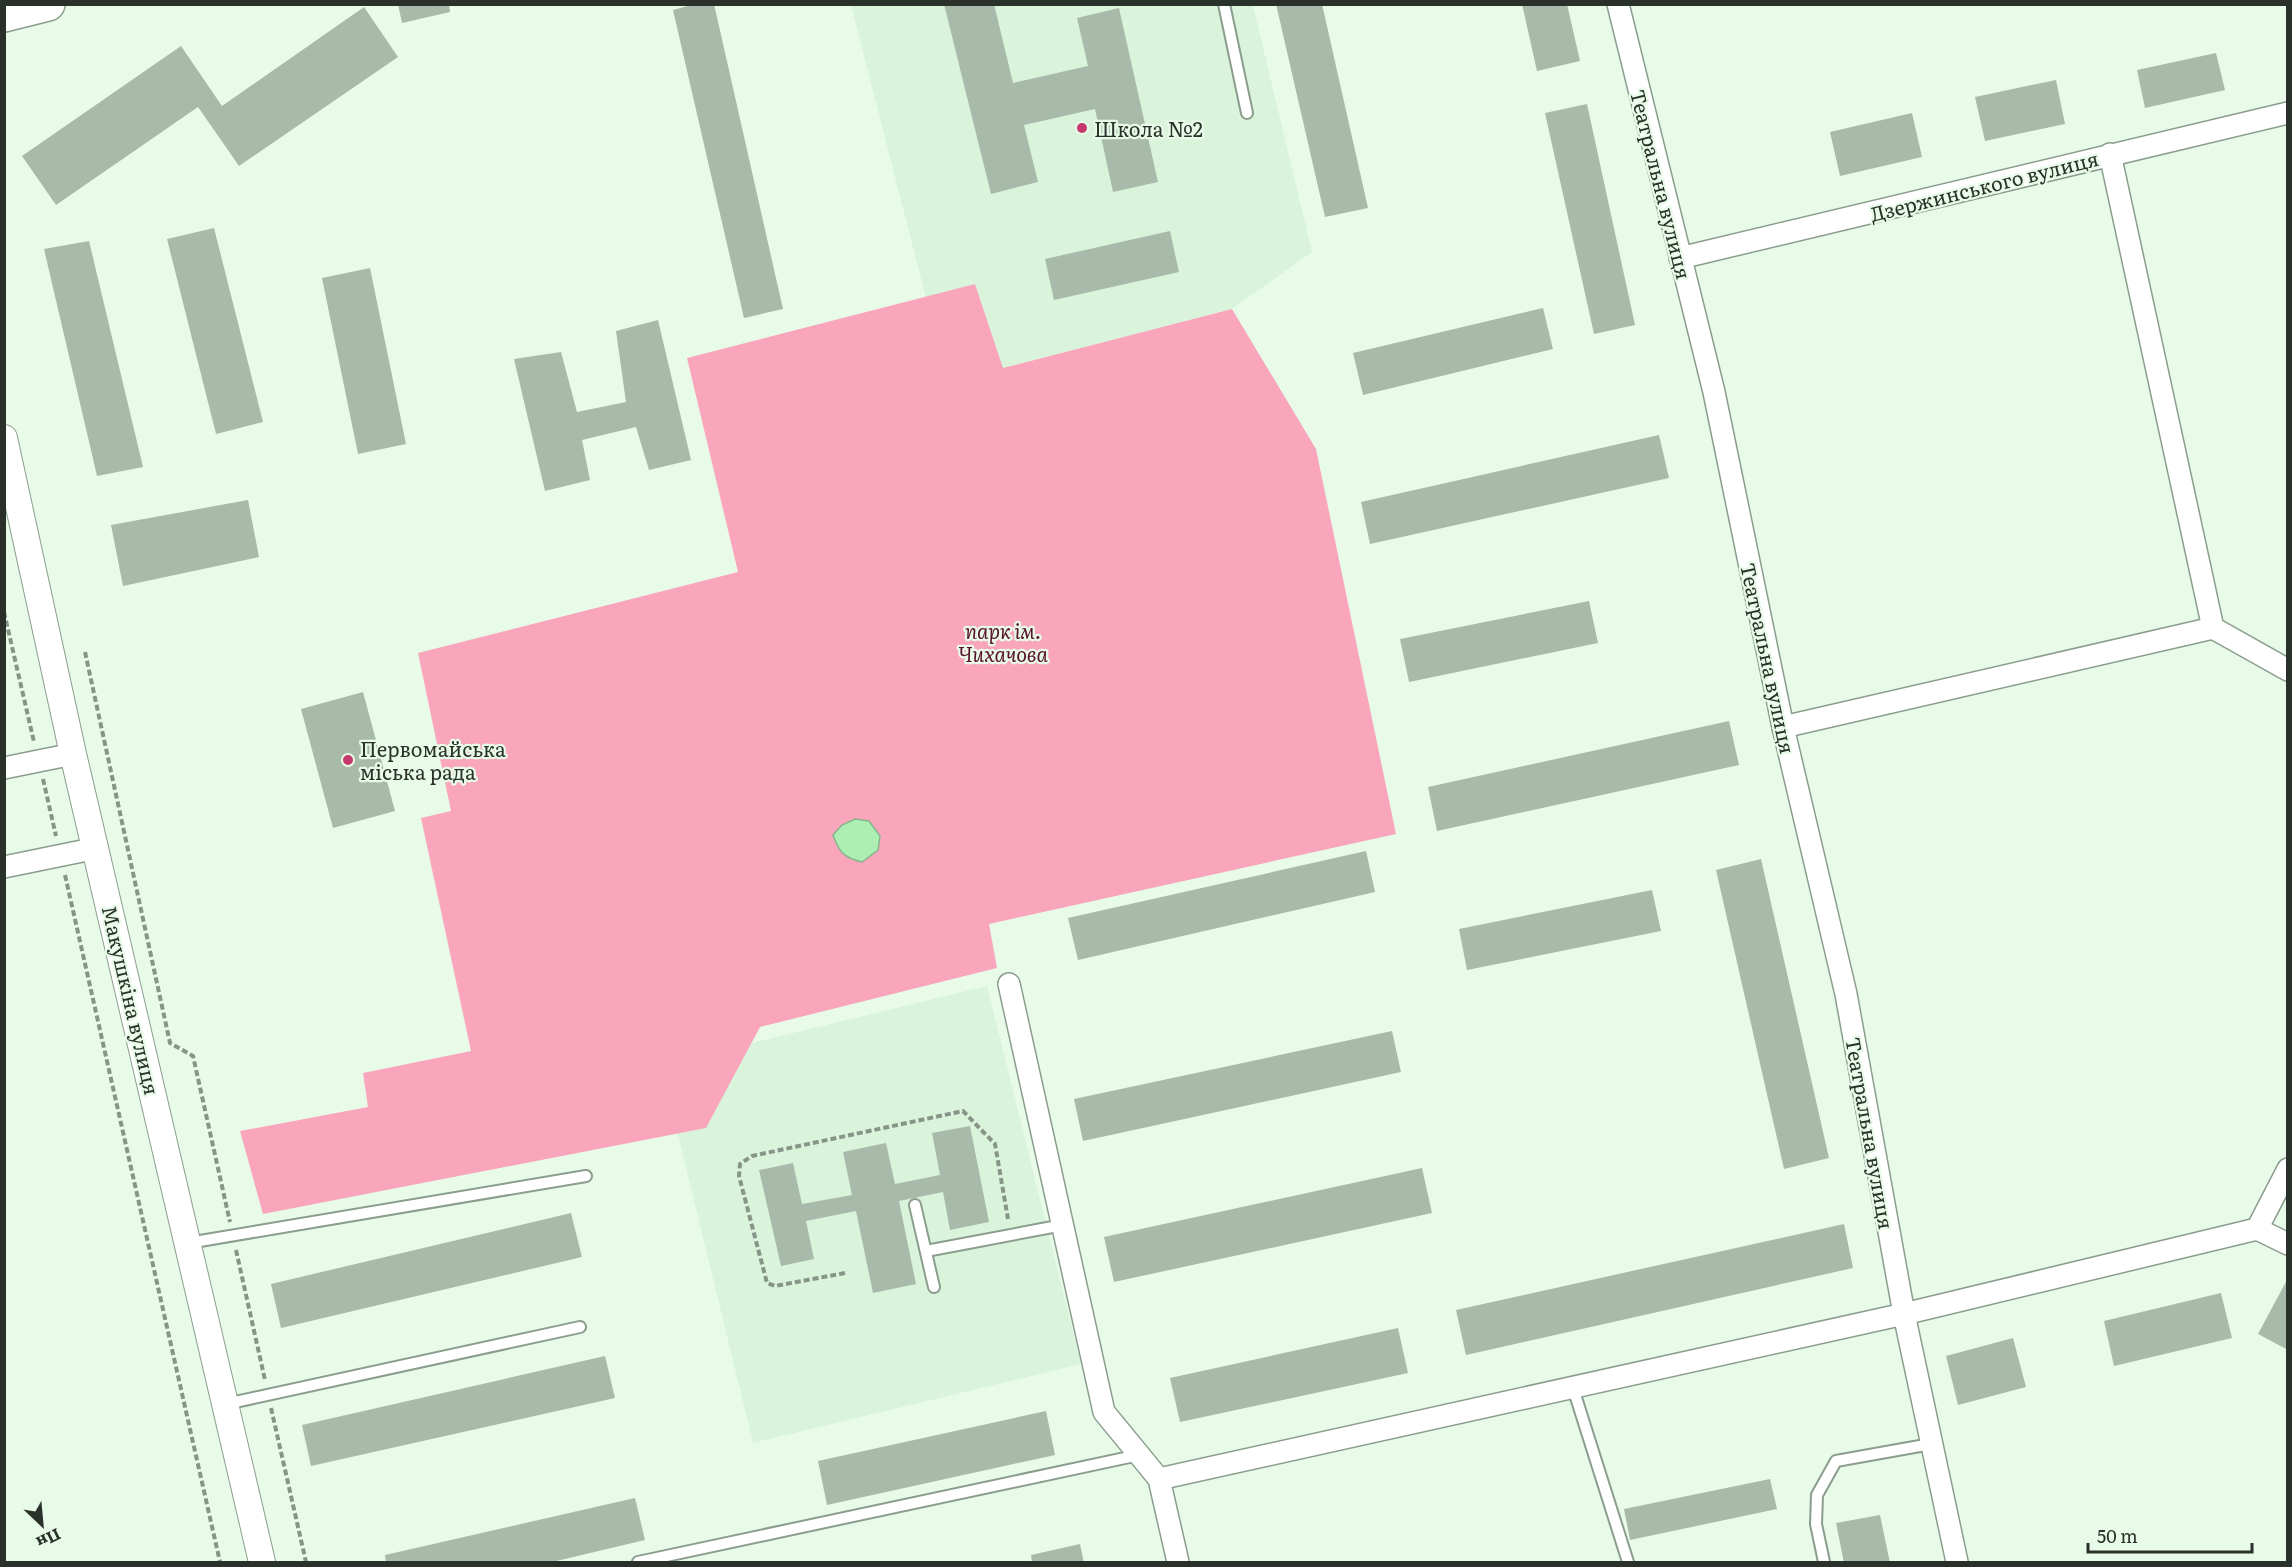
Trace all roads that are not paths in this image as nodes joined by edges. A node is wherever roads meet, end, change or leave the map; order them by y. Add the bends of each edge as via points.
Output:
1 (48, 4) edge
2 (1224, 4) edge
3 (1618, 4) edge
4 (4, 15) edge
5 (1247, 113) dead end
6 (2288, 113) edge
7 (2110, 154) junction
8 (1680, 258) junction
9 (4, 438) edge
10 (2213, 628) junction
11 (2288, 670) edge
12 (1783, 727) junction
13 (73, 754) junction
14 (4, 768) edge
15 (97, 848) junction
16 (4, 867) edge
17 (1009, 984) dead end
18 (2288, 1169) edge
19 (586, 1176) dead end
20 (915, 1205) dead end
21 (1063, 1225) junction
22 (2257, 1229) junction
23 (188, 1244) junction
24 (2288, 1244) edge
25 (926, 1251) junction
26 (934, 1287) dead end
27 (1904, 1314) junction
28 (580, 1327) dead end
29 (1573, 1388) junction
30 (225, 1404) junction
31 (1931, 1444) junction
32 (1139, 1454) junction
33 (1159, 1479) junction
34 (262, 1563) edge
35 (638, 1563) edge
36 (1178, 1563) edge
37 (1628, 1563) edge
38 (1824, 1563) edge
39 (1957, 1563) edge

1 - 4 main road
2 - 5 lane
3 - 8 street, Театральна вулиця
6 - 7 street, Дзержинського вулиця
7 - 8 street, Дзержинського вулиця
7 - 10 street
8 - 12 street, Театральна вулиця via 1713,392
9 - 13 street, Макушкіна вулиця
10 - 11 street
10 - 12 street
12 - 27 street, Театральна вулиця via 1846,994
13 - 14 street
13 - 15 street, Макушкіна вулиця
15 - 16 street
15 - 23 street, Макушкіна вулиця
17 - 21 street
18 - 22 street
19 - 23 lane
20 - 25 lane
21 - 25 lane
21 - 32 street via 1104,1412
22 - 24 street
22 - 27 street
23 - 30 street, Макушкіна вулиця
25 - 26 lane
27 - 29 street
27 - 31 street, Театральна вулиця
28 - 30 lane
29 - 33 street
29 - 37 lane
30 - 34 street, Макушкіна вулиця
31 - 38 lane via 1836,1461 1817,1495 1816,1524
31 - 39 street, Театральна вулиця
32 - 33 street
32 - 35 lane
33 - 36 street

